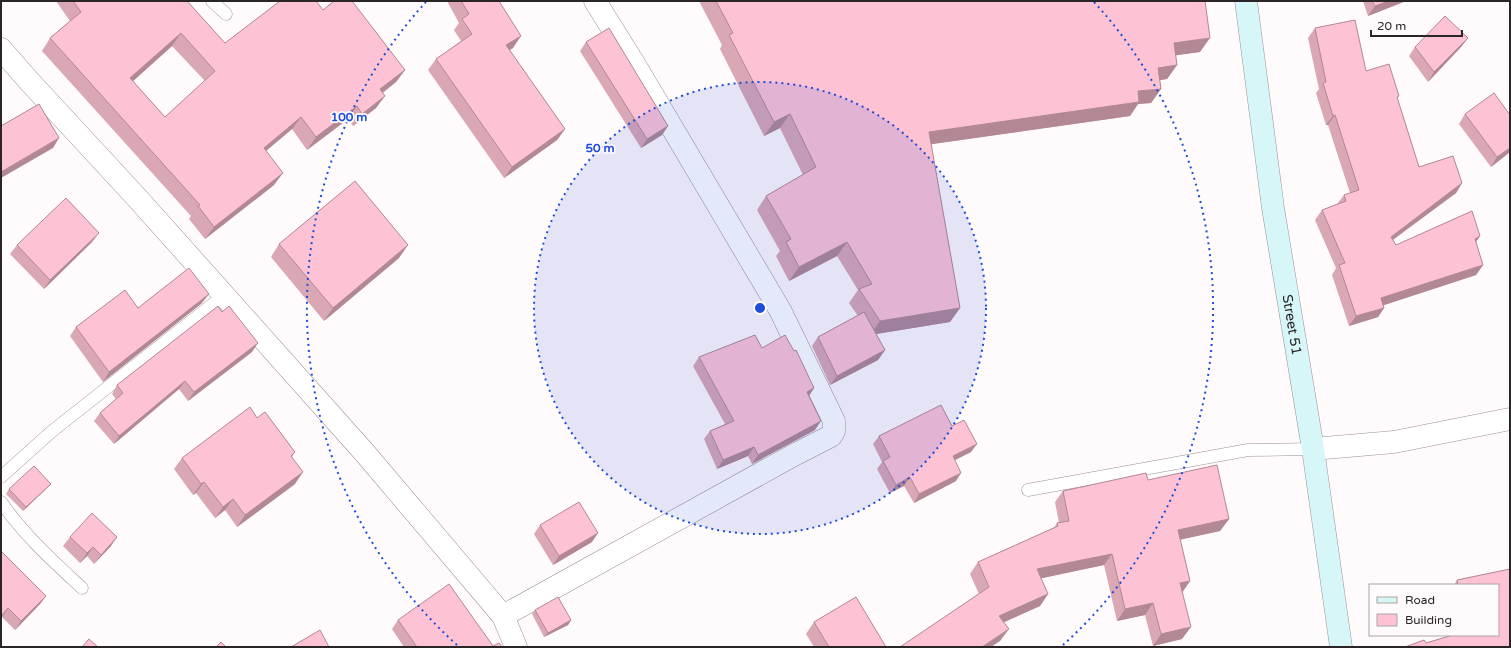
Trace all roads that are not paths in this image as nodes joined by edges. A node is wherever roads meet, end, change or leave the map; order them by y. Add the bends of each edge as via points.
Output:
1 (212, 1) edge
2 (595, 1) edge
3 (1246, 1) edge
4 (226, 14) dead end
5 (1, 49) edge
6 (223, 296) junction
7 (1510, 418) edge
8 (1313, 449) junction
9 (1, 478) edge
10 (1028, 490) dead end
11 (1, 502) edge
12 (82, 588) dead end
13 (503, 616) junction
14 (516, 647) edge
15 (1341, 647) edge

1 - 4 lane
2 - 13 street via 780,310 834,421 834,430 831,436
3 - 8 main road, Street 51 via 1273,208
5 - 6 street
6 - 9 lane via 51,432
6 - 13 street via 364,452
7 - 8 street via 1394,442
8 - 10 lane via 1248,450
8 - 15 main road, Street 51
11 - 12 lane via 39,549
13 - 14 street

